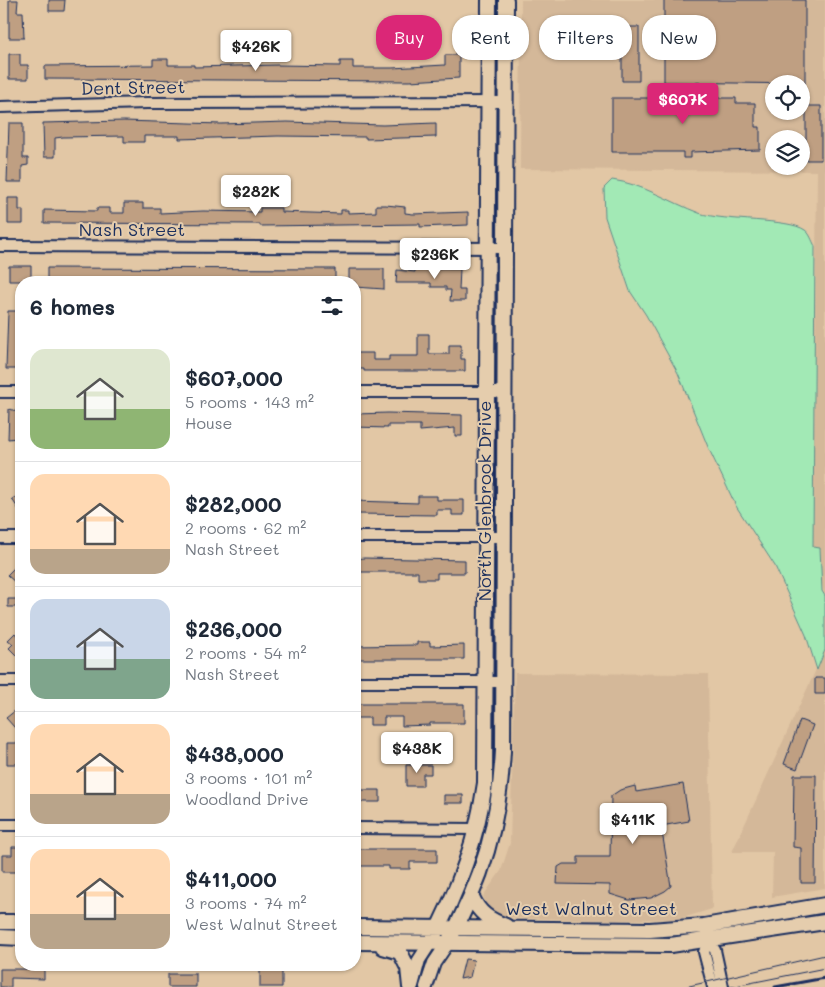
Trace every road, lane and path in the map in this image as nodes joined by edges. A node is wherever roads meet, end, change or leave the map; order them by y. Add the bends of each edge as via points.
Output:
1 (489, 0) edge
2 (506, 0) edge
3 (488, 102) junction
4 (506, 102) junction
5 (0, 107) edge
6 (0, 246) edge
7 (487, 248) junction
8 (505, 248) junction
9 (0, 392) edge
10 (15, 392) edge
11 (361, 392) edge
12 (487, 392) junction
13 (504, 392) junction
14 (487, 536) junction
15 (361, 537) edge
16 (503, 537) junction
17 (0, 538) edge
18 (15, 538) edge
19 (0, 681) edge
20 (15, 682) edge
21 (361, 682) edge
22 (502, 682) junction
23 (486, 683) junction
24 (0, 825) edge
25 (15, 825) edge
26 (361, 828) edge
27 (476, 829) junction
28 (472, 897) junction
29 (825, 905) edge
30 (0, 922) edge
31 (15, 922) edge
32 (825, 922) edge
33 (704, 926) junction
34 (361, 927) edge
35 (438, 928) junction
36 (456, 928) junction
37 (513, 929) junction
38 (0, 937) edge
39 (15, 938) edge
40 (708, 941) junction
41 (430, 943) junction
42 (361, 944) edge
43 (447, 944) junction
44 (361, 945) edge
45 (411, 987) edge
46 (426, 987) edge
47 (713, 987) edge
48 (723, 987) edge

1 - 3 main road, North Glenbrook Drive
2 - 4 main road, North Glenbrook Drive
3 - 4 street, Dent Street
3 - 5 street, Dent Street
3 - 7 main road, North Glenbrook Drive
4 - 8 main road, North Glenbrook Drive
6 - 7 street, Nash Street
7 - 8 street, Nash Street
7 - 12 main road, North Glenbrook Drive
8 - 13 main road, North Glenbrook Drive
9 - 10 street
11 - 12 street
12 - 13 street
12 - 14 main road, North Glenbrook Drive
13 - 16 main road, North Glenbrook Drive
14 - 15 street
14 - 16 street
14 - 23 main road, North Glenbrook Drive
16 - 22 main road, North Glenbrook Drive
17 - 18 street
19 - 20 street
21 - 23 street
22 - 23 street
22 - 28 main road, North Glenbrook Drive via 500,798 485,864
23 - 27 main road, North Glenbrook Drive via 485,783
24 - 25 street
26 - 27 street
27 - 35 main road, North Glenbrook Drive via 466,866
28 - 36 main road, North Glenbrook Drive
28 - 37 main road via 489,919
29 - 33 main road, West Walnut Street
30 - 31 main road
32 - 40 main road, West Walnut Street
33 - 37 main road, West Walnut Street via 650,930
33 - 40 street
34 - 35 main road, West Walnut Street
35 - 36 main road, West Walnut Street
35 - 41 main road, North Glenbrook Drive
36 - 37 main road, West Walnut Street
36 - 43 main road, North Glenbrook Drive
38 - 39 main road
40 - 43 main road, West Walnut Street via 630,946
40 - 47 street via 704,952
40 - 48 street via 715,950
41 - 42 main road, West Walnut Street
41 - 43 main road, West Walnut Street
41 - 45 street, North Glenbrook Drive via 419,960
43 - 46 street, North Glenbrook Drive via 434,963
44 - 45 main road via 388,947 400,952 408,968

